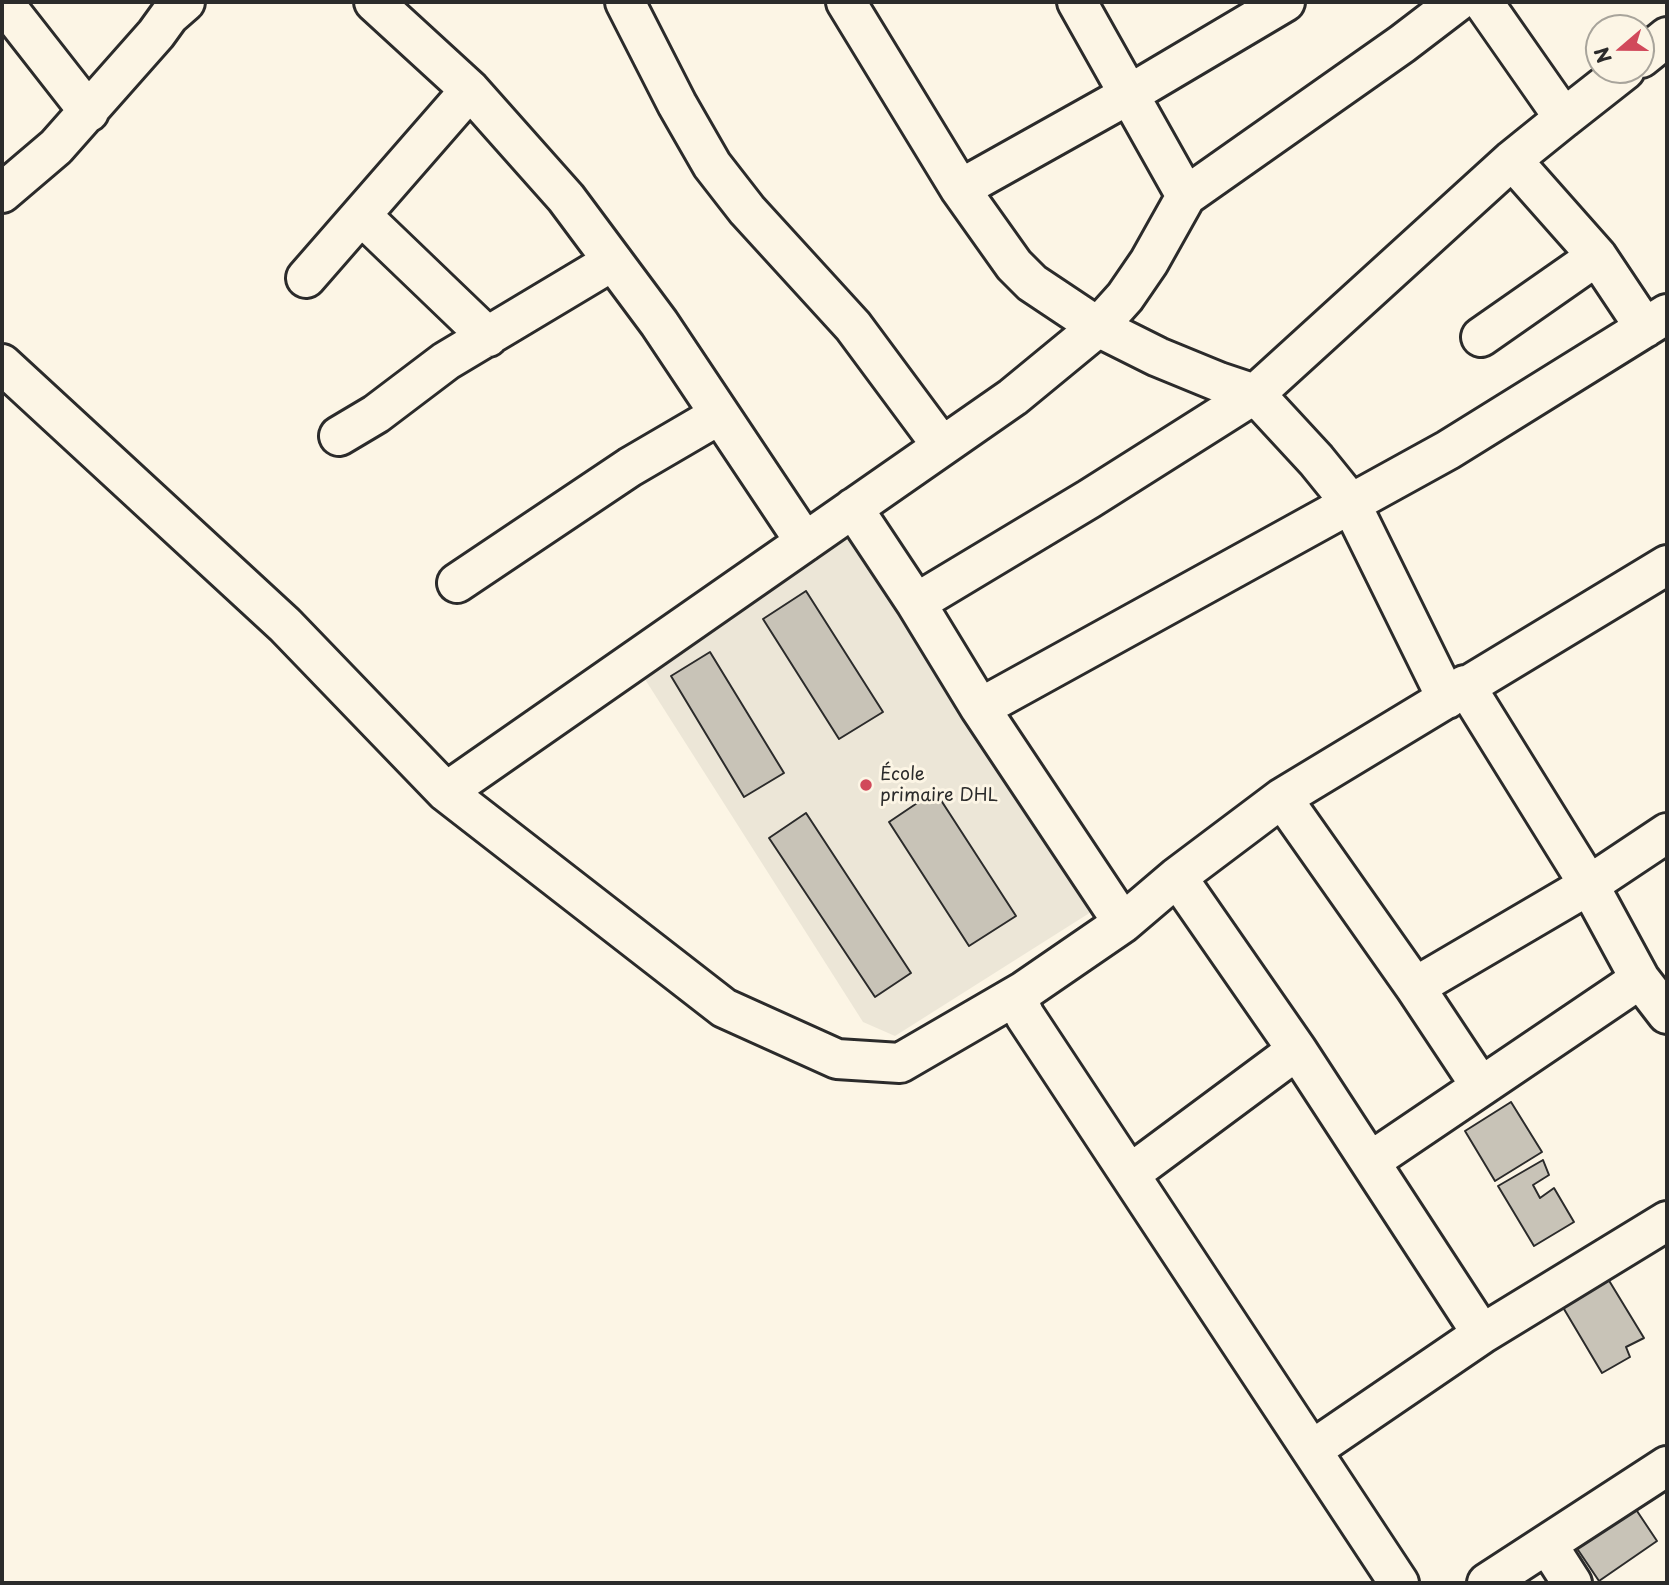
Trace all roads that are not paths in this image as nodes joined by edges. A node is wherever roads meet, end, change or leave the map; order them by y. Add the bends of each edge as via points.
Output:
1 (184, 2) edge
2 (374, 2) edge
3 (625, 2) edge
4 (846, 2) edge
5 (1077, 2) edge
6 (1457, 2) edge
7 (1483, 2) edge
8 (1276, 4) edge
9 (10, 11) dead end
10 (1607, 84) edge
11 (470, 90) junction
12 (1128, 95) junction
13 (89, 112) junction
14 (1564, 118) junction
15 (1512, 160) junction
16 (960, 189) junction
17 (2, 193) edge
18 (1186, 196) junction
19 (362, 216) junction
20 (1597, 256) junction
21 (613, 261) junction
22 (306, 278) dead end
23 (1656, 321) edge
24 (1098, 327) junction
25 (488, 337) junction
26 (1481, 337) dead end
27 (2, 364) edge
28 (1255, 394) junction
29 (719, 415) junction
30 (340, 436) dead end
31 (942, 446) junction
32 (1350, 502) junction
33 (853, 508) junction
34 (805, 542) junction
35 (1667, 565) edge
36 (457, 583) dead end
37 (916, 603) junction
38 (1456, 692) junction
39 (980, 708) junction
40 (446, 792) junction
41 (1282, 798) junction
42 (1667, 833) edge
43 (1177, 877) junction
44 (1589, 885) junction
45 (1123, 923) junction
46 (1640, 979) junction
47 (1415, 987) junction
48 (1024, 991) junction
49 (1667, 1014) edge
50 (1297, 1050) junction
51 (1480, 1085) junction
52 (1371, 1161) junction
53 (1130, 1174) junction
54 (1667, 1221) edge
55 (1482, 1334) junction
56 (1312, 1450) junction
57 (1667, 1466) edge
58 (1548, 1544) junction
59 (1399, 1583) edge
60 (1487, 1583) edge
61 (1572, 1583) edge

1 - 13 street
2 - 11 street
3 - 31 street via 712,165 853,326
4 - 16 street
5 - 12 street
6 - 18 street
7 - 14 street
8 - 12 street
9 - 13 street
10 - 14 street
11 - 19 street
11 - 21 street via 566,198
12 - 16 street
12 - 18 street
13 - 17 street via 56,148
14 - 15 street
15 - 20 street
15 - 28 street
16 - 24 street via 1014,265 1032,283
18 - 24 street via 1125,298
19 - 22 street
19 - 25 street
20 - 23 street
20 - 26 street
21 - 25 street
21 - 29 street
23 - 32 street via 1448,450
24 - 28 street via 1158,357
24 - 31 street via 1013,397
25 - 30 street
27 - 40 street via 285,625
28 - 32 street
28 - 37 street
29 - 34 street
29 - 36 street via 620,474
31 - 33 street
32 - 38 street
32 - 39 street
33 - 34 street
33 - 37 street
34 - 40 street
35 - 38 street
37 - 39 street
38 - 41 street
38 - 44 street
39 - 45 street
40 - 48 street via 724,1008 837,1059 900,1063
41 - 43 street
41 - 47 street
42 - 44 street
43 - 45 street
43 - 50 street
44 - 46 street
44 - 47 street
45 - 48 street
46 - 49 street
46 - 51 street
47 - 51 street
48 - 53 street via 1020,1005 1025,1016
50 - 52 street
50 - 53 street
51 - 52 street
52 - 55 street
53 - 56 street
54 - 55 street
55 - 56 street
56 - 59 street
57 - 58 street
58 - 60 street
58 - 61 street

